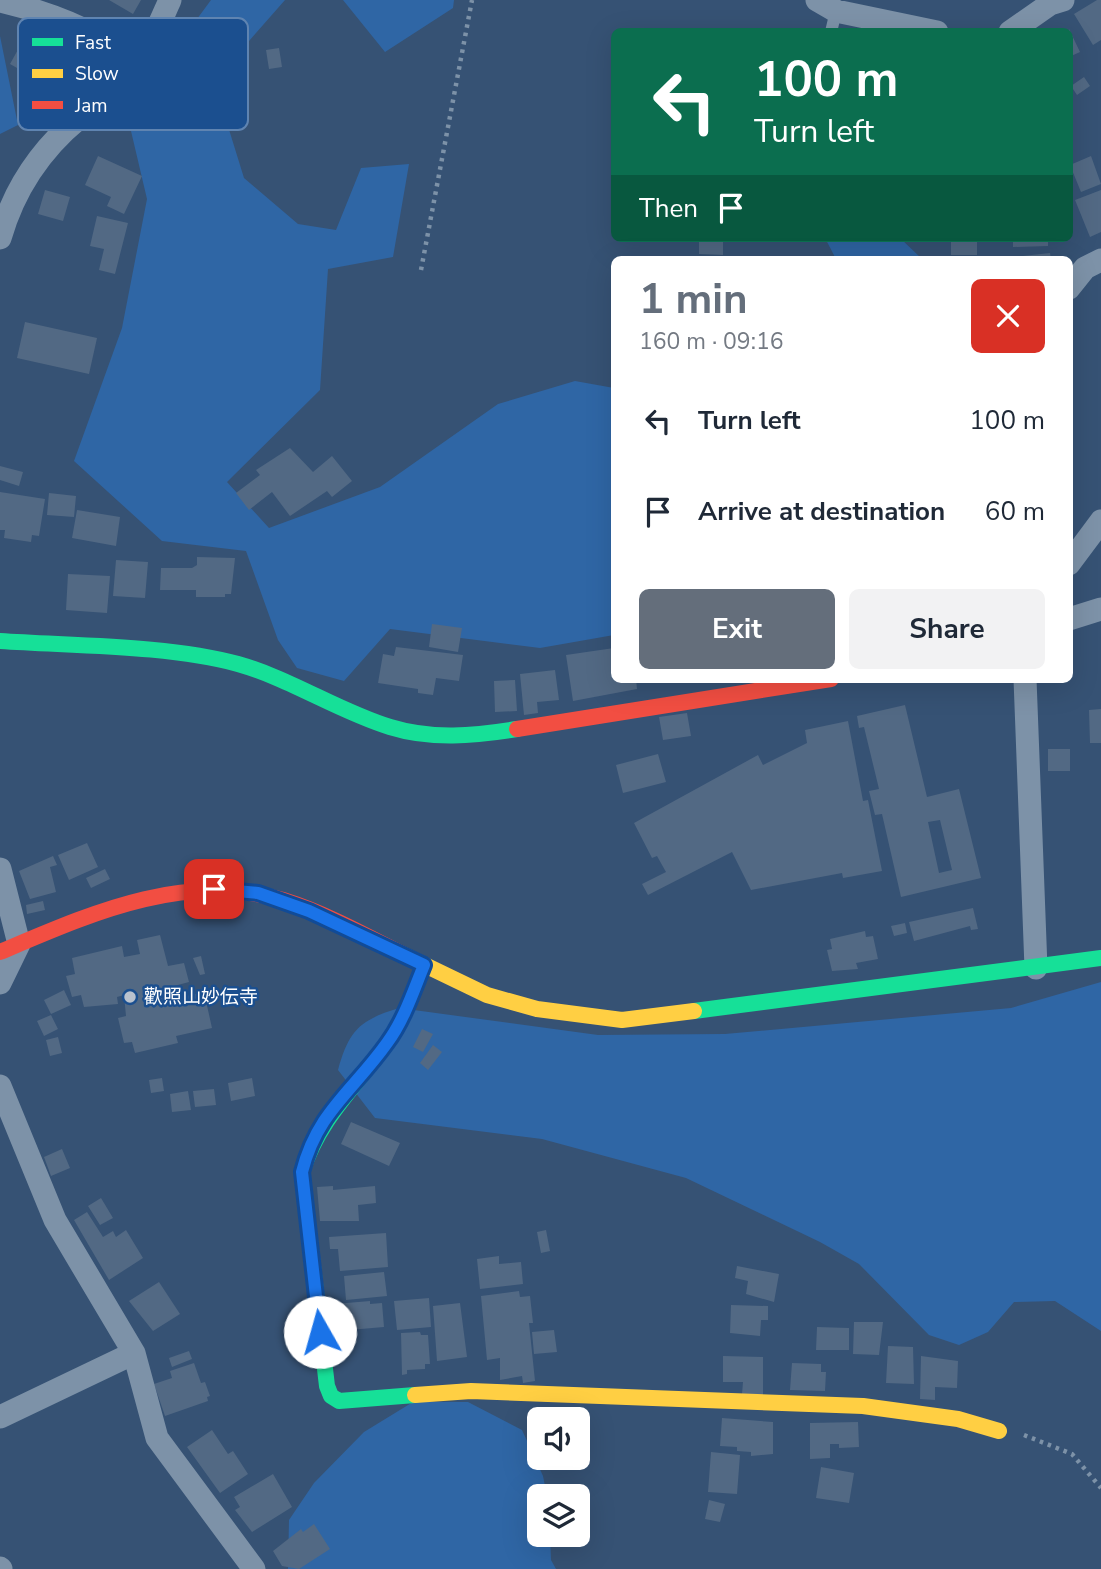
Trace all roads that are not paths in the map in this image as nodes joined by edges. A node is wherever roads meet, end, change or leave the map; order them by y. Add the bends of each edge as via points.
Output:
1 (170, 0) edge
2 (1063, 0) edge
3 (0, 1) edge
4 (828, 14) edge
5 (54, 18) edge
6 (161, 18) edge
7 (913, 28) edge
8 (1016, 28) edge
9 (67, 130) edge
10 (2, 223) edge
11 (1101, 260) edge
12 (1073, 283) edge
13 (1101, 521) edge
14 (1073, 559) edge
15 (1101, 609) edge
16 (1073, 618) edge
17 (0, 641) edge
18 (806, 683) edge
19 (1025, 683) edge
20 (0, 869) edge
21 (9, 948) edge
22 (1101, 958) edge
23 (424, 965) junction
24 (1036, 968) junction
25 (0, 983) edge
26 (0, 1086) edge
27 (134, 1353) junction
28 (0, 1417) edge
29 (999, 1431) road end
30 (254, 1569) edge

1 - 6 street
2 - 8 street
3 - 5 street
4 - 7 street
9 - 10 street via 47,146 25,177
11 - 12 street via 1085,268
13 - 14 street
15 - 16 street
17 - 18 street via 203,656 241,665 390,727 429,735 474,736
19 - 24 street
20 - 21 street
21 - 23 street via 128,900 214,889 258,893 309,911
21 - 25 street
22 - 24 street
23 - 24 street via 487,995 546,1012 622,1020
23 - 29 street via 387,1043 323,1119 302,1172 331,1396 339,1401 471,1391 863,1406 958,1419
26 - 27 street via 55,1220
27 - 28 street
27 - 30 street via 157,1438

